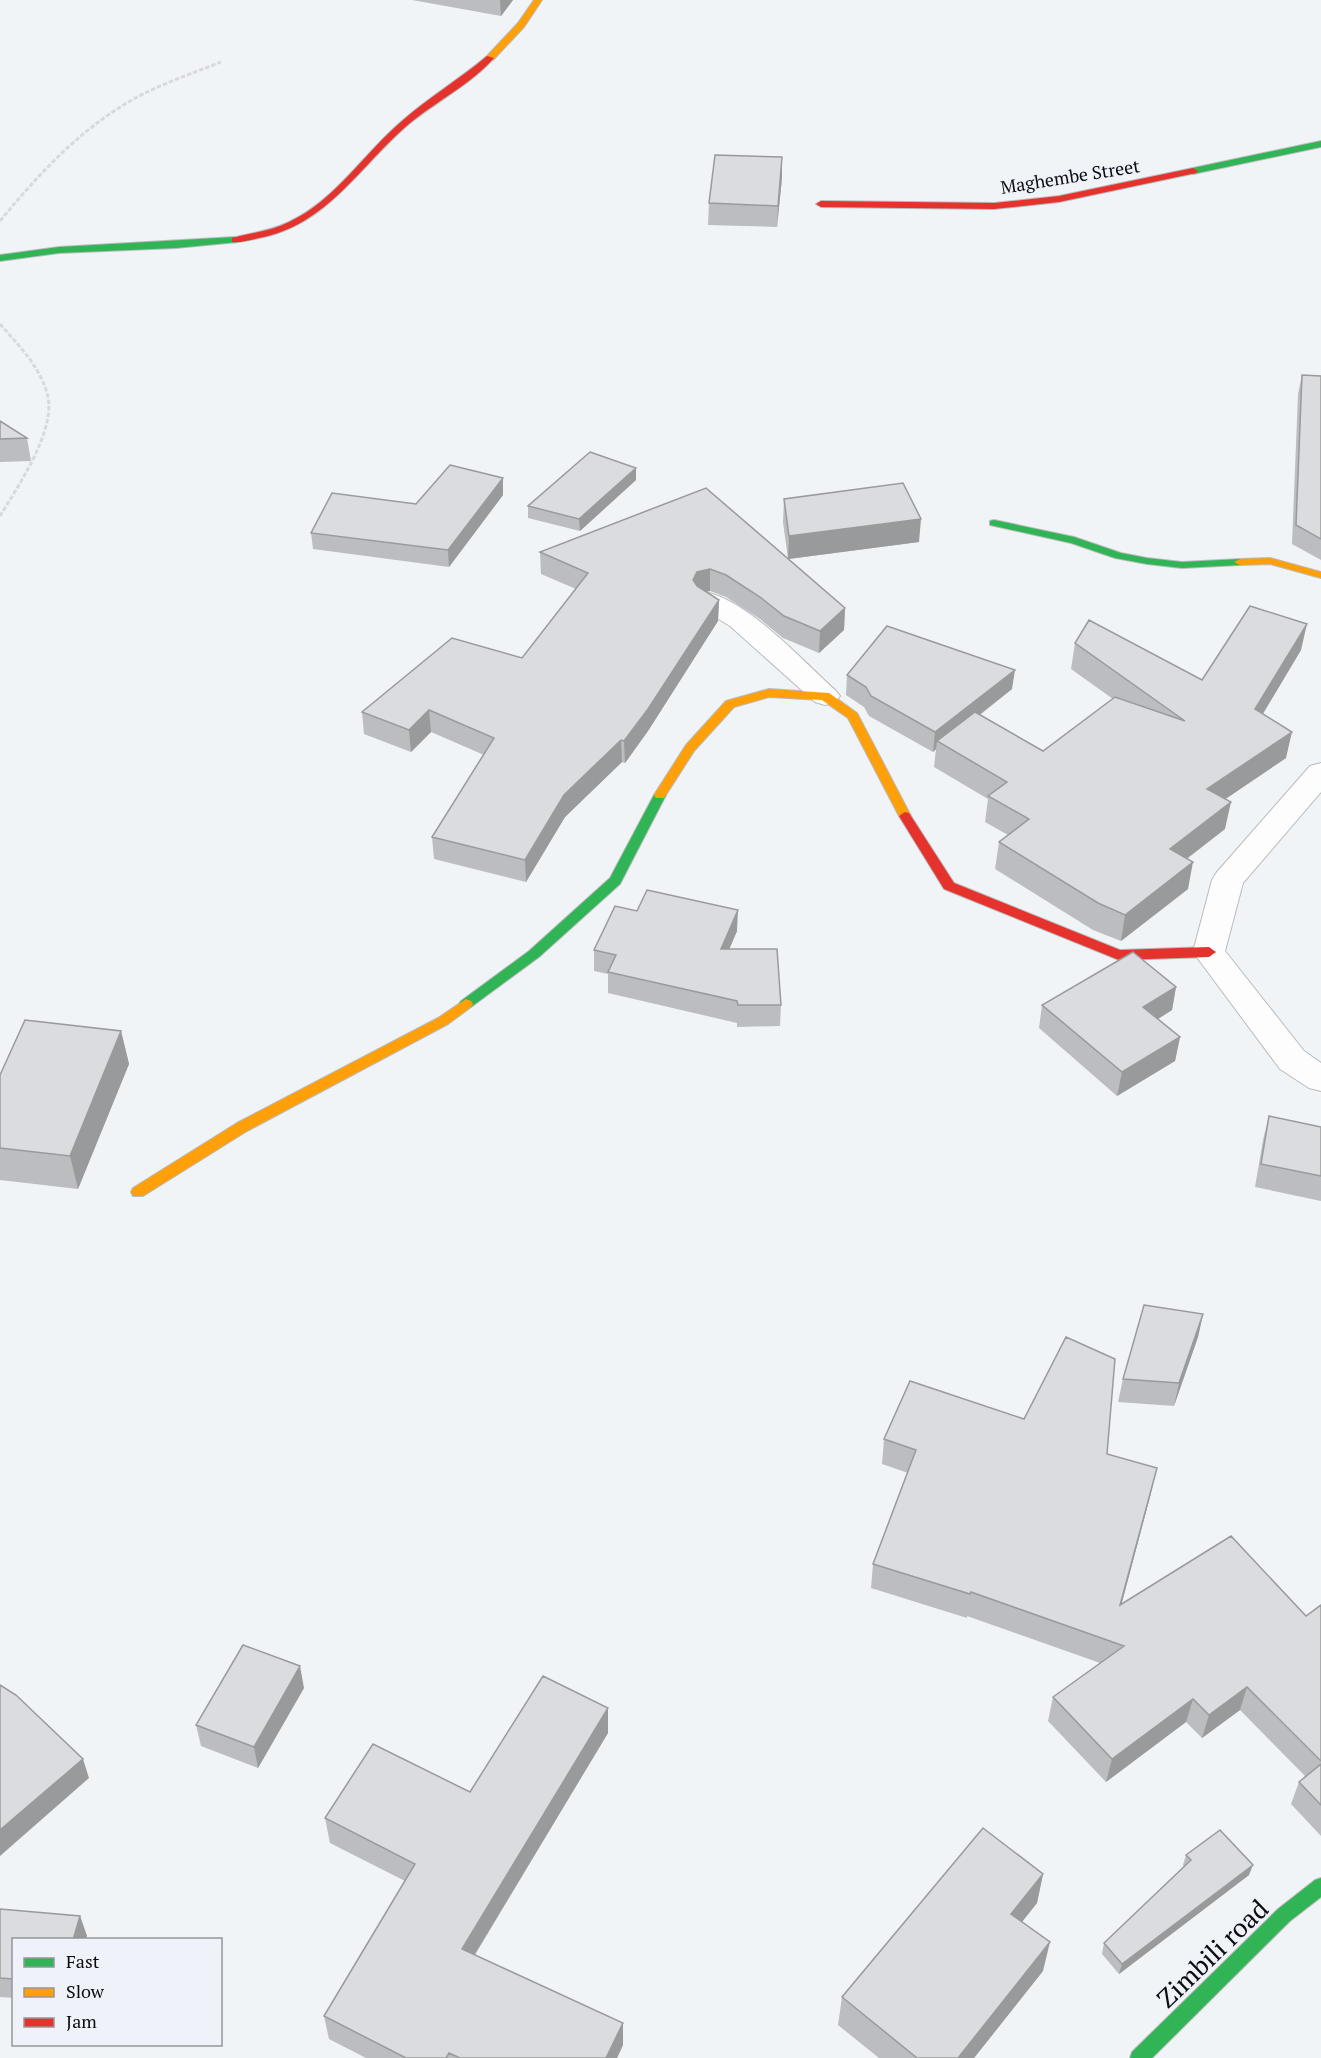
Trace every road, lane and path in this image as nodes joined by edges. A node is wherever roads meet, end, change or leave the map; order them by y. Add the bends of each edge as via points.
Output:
1 (538, 0) edge
2 (221, 62) dead end
3 (1321, 144) edge
4 (821, 204) dead end
5 (0, 221) edge
6 (0, 258) edge
7 (0, 324) edge
8 (0, 516) edge
9 (994, 523) dead end
10 (1321, 574) edge
11 (709, 601) edge
12 (825, 696) junction
13 (1321, 772) edge
14 (1209, 952) junction
15 (1321, 1079) edge
16 (138, 1192) dead end
17 (1321, 1886) edge
18 (1139, 2058) edge

1 - 6 street via 525,21 490,58 406,122 315,213 254,237 45,249
2 - 5 path via 167,83 112,113 20,196
3 - 4 street, Maghembe Street via 1059,199 994,206
7 - 8 path via 32,362 48,394 46,426 35,457
9 - 10 street via 1147,561 1182,565 1270,561
11 - 12 street via 740,620
12 - 14 street via 853,716 898,805 949,886 1119,955
12 - 16 street via 769,693 730,704 690,748 650,810 615,881 534,954 443,1021 242,1127
13 - 14 street via 1228,880
14 - 15 street via 1292,1060
17 - 18 street, Zimbili road via 1284,1915

